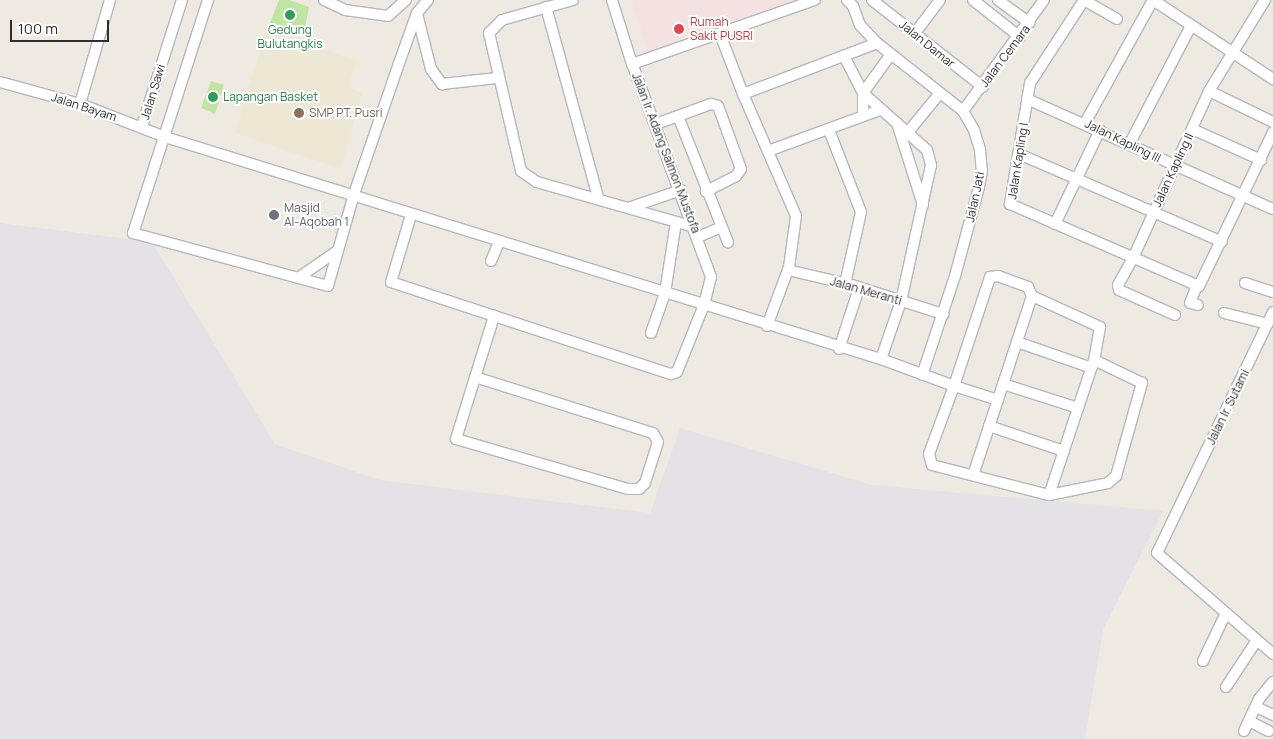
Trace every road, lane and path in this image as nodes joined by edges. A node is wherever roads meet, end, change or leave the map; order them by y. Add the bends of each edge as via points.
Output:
1 (110, 0) edge
2 (182, 0) edge
3 (208, 0) edge
4 (324, 0) edge
5 (406, 0) edge
6 (428, 0) edge
7 (573, 0) edge
8 (612, 0) edge
9 (815, 0) edge
10 (872, 0) edge
11 (940, 0) edge
12 (973, 0) edge
13 (998, 0) edge
14 (1044, 0) edge
15 (1084, 0) edge
16 (1265, 0) edge
17 (854, 2) edge
18 (546, 7) junction
19 (417, 13) junction
20 (1118, 19) dead end
21 (1030, 24) junction
22 (1191, 26) junction
23 (915, 33) junction
24 (720, 34) junction
25 (1020, 37) junction
26 (878, 44) junction
27 (406, 45) junction
28 (424, 46) junction
29 (1230, 52) junction
30 (890, 54) junction
31 (844, 56) junction
32 (632, 64) junction
33 (497, 78) junction
34 (1273, 79) edge
35 (0, 82) edge
36 (983, 86) junction
37 (1209, 91) junction
38 (863, 93) junction
39 (940, 93) junction
40 (743, 94) junction
41 (1027, 99) junction
42 (80, 104) junction
43 (880, 110) junction
44 (963, 111) junction
45 (864, 114) junction
46 (678, 116) junction
47 (897, 122) junction
48 (1085, 122) junction
49 (1273, 122) edge
50 (656, 124) junction
51 (142, 126) junction
52 (1192, 129) junction
53 (829, 130) junction
54 (1100, 130) junction
55 (908, 132) junction
56 (1273, 132) edge
57 (165, 137) junction
58 (1130, 144) junction
59 (768, 151) junction
60 (1019, 154) junction
61 (1261, 160) junction
62 (1173, 166) junction
63 (1077, 180) junction
64 (681, 190) junction
65 (706, 191) junction
66 (354, 194) junction
67 (1244, 195) junction
68 (598, 197) junction
69 (631, 207) junction
70 (924, 208) junction
71 (1273, 209) edge
72 (1153, 213) junction
73 (412, 215) junction
74 (676, 222) junction
75 (1054, 224) junction
76 (694, 227) junction
77 (721, 227) junction
78 (698, 237) junction
79 (499, 242) junction
80 (728, 242) dead end
81 (1222, 242) junction
82 (337, 251) junction
83 (1133, 258) junction
84 (492, 261) dead end
85 (788, 270) junction
86 (298, 278) junction
87 (1245, 283) dead end
88 (845, 284) junction
89 (1197, 285) junction
90 (859, 288) junction
91 (1273, 292) edge
92 (665, 293) junction
93 (1032, 296) junction
94 (901, 301) junction
95 (704, 305) junction
96 (1198, 306) dead end
97 (1273, 312) edge
98 (1224, 313) dead end
99 (943, 314) junction
100 (1175, 315) dead end
101 (494, 316) junction
102 (1268, 324) junction
103 (767, 326) junction
104 (651, 333) dead end
105 (1017, 342) junction
106 (839, 349) junction
107 (880, 359) junction
108 (1093, 364) junction
109 (922, 375) junction
110 (475, 377) junction
111 (1003, 384) junction
112 (954, 386) junction
113 (998, 400) junction
114 (1078, 408) junction
115 (989, 426) junction
116 (1064, 451) junction
117 (973, 475) junction
118 (1049, 495) junction
119 (1226, 613) junction
120 (1257, 640) junction
121 (1273, 654) edge
122 (1203, 661) dead end
123 (1273, 682) edge
124 (1226, 687) dead end
125 (1256, 707) junction
126 (1273, 715) edge
127 (1249, 721) junction
128 (1244, 731) dead end
129 (1269, 732) dead end

1 - 42 street
2 - 51 street, Jalan Sawi
3 - 57 street
4 - 5 street via 345,10 388,16
6 - 19 street
7 - 18 street
8 - 32 street, Jalan Ir. Adang Salmon Mustofa
9 - 24 street
10 - 23 street, Jalan Damar
11 - 23 street
12 - 25 street
13 - 21 street
14 - 21 street, Jalan Cemara
15 - 20 street
15 - 41 street, Jalan Kapling I via 1030,84
16 - 29 street, Jalan Kapling II
17 - 26 street, Jalan Jati via 860,25
18 - 33 street via 492,26 488,38
18 - 68 street
19 - 27 street
19 - 28 street
21 - 25 street, Jalan Cemara
22 - 29 street
22 - 48 street via 1153,0
22 - 58 street
23 - 36 street, Jalan Damar
24 - 32 street
24 - 40 street
25 - 36 street, Jalan Cemara
26 - 30 street, Jalan Jati
26 - 31 street
27 - 28 street
27 - 66 street
28 - 33 street via 431,69 442,84
29 - 34 street
29 - 37 street, Jalan Kapling II
30 - 38 street
30 - 39 street, Jalan Jati
31 - 38 street
31 - 40 street
32 - 50 street, Jalan Ir. Adang Salmon Mustofa
33 - 68 street via 521,171 538,182
35 - 42 street, Jalan Bayam
36 - 44 street, Jalan Cemara
37 - 49 street
37 - 52 street, Jalan Kapling II
38 - 43 street
38 - 45 street
39 - 44 street, Jalan Jati
39 - 55 street
40 - 59 street
41 - 48 street, Jalan Kapling III
41 - 60 street, Jalan Kapling I
42 - 51 street, Jalan Bayam
43 - 45 street
43 - 47 street
44 - 99 street, Jalan Jati via 974,130 982,171
45 - 53 street
46 - 50 street
46 - 65 street
46 - 65 street via 715,104 732,140 739,172
47 - 55 street
47 - 70 street
48 - 54 street, Jalan Kapling III
50 - 64 street, Jalan Ir. Adang Salmon Mustofa
51 - 57 street, Jalan Bayam
52 - 61 street
52 - 62 street, Jalan Kapling II
53 - 59 street
53 - 88 street via 861,212
54 - 58 street, Jalan Kapling III
54 - 63 street
55 - 70 street via 927,150 929,157
56 - 61 street
57 - 66 street, Jalan Bayam
57 - 86 street via 133,233
58 - 62 street, Jalan Kapling III
59 - 85 street via 796,216
60 - 63 street
60 - 75 street, Jalan Kapling I via 1010,204
61 - 67 street
62 - 67 street, Jalan Kapling III
62 - 72 street, Jalan Kapling II
63 - 72 street
63 - 75 street
64 - 69 street
64 - 76 street, Jalan Ir. Adang Salmon Mustofa
65 - 77 street
66 - 73 street, Jalan Bayam
66 - 82 street
67 - 71 street, Jalan Kapling III
67 - 81 street
68 - 69 street
69 - 74 street
70 - 94 street
72 - 81 street
72 - 83 street, Jalan Kapling II
73 - 79 street, Jalan Bayam
73 - 101 street, Jalan Ir. Adang Salmon Mustofa via 390,282
74 - 76 street
74 - 92 street
75 - 83 street, Jalan Kapling I
76 - 78 street, Jalan Ir. Adang Salmon Mustofa
77 - 78 street
77 - 80 street
78 - 95 street, Jalan Ir. Adang Salmon Mustofa via 711,276
79 - 84 street
79 - 92 street, Jalan Bayam
81 - 89 street via 1202,284
82 - 86 street
82 - 86 street via 328,286
83 - 89 street, Jalan Kapling I
83 - 100 street, Jalan Kapling II via 1118,288
85 - 88 street, Jalan Meranti
85 - 103 street
87 - 91 street
88 - 90 street, Jalan Meranti
89 - 96 street via 1190,303
90 - 94 street, Jalan Meranti
90 - 106 street
92 - 95 street, Jalan Bayam
92 - 104 street
93 - 105 street
93 - 108 street via 1098,323
93 - 112 street via 1028,287 998,276 990,277
94 - 99 street, Jalan Meranti
94 - 107 street
95 - 101 street, Jalan Ir. Adang Salmon Mustofa via 677,372 671,374
95 - 103 street, Jalan Bayam
97 - 102 street, Jalan Ir. Sutami
98 - 102 street
99 - 109 street, Jalan Jati
101 - 110 street
102 - 119 street, Jalan Ir. Sutami via 1157,553
103 - 106 street, Jalan Bayam
105 - 108 street
105 - 111 street
106 - 107 street, Jalan Bayam
107 - 109 street, Jalan Bayam
108 - 114 street
108 - 118 street via 1142,383 1116,476 1108,483
109 - 112 street, Jalan Bayam
110 - 110 street via 653,434 658,442 645,483 639,489 628,489 456,439
111 - 113 street
111 - 114 street
112 - 113 street, Jalan Bayam
112 - 117 street via 940,421 930,461 936,467
113 - 115 street
114 - 116 street
115 - 116 street
115 - 117 street
116 - 118 street
117 - 118 street
119 - 120 street
119 - 122 street
120 - 121 street
120 - 124 street
123 - 125 street
125 - 126 street
125 - 127 street
127 - 128 street
127 - 129 street

